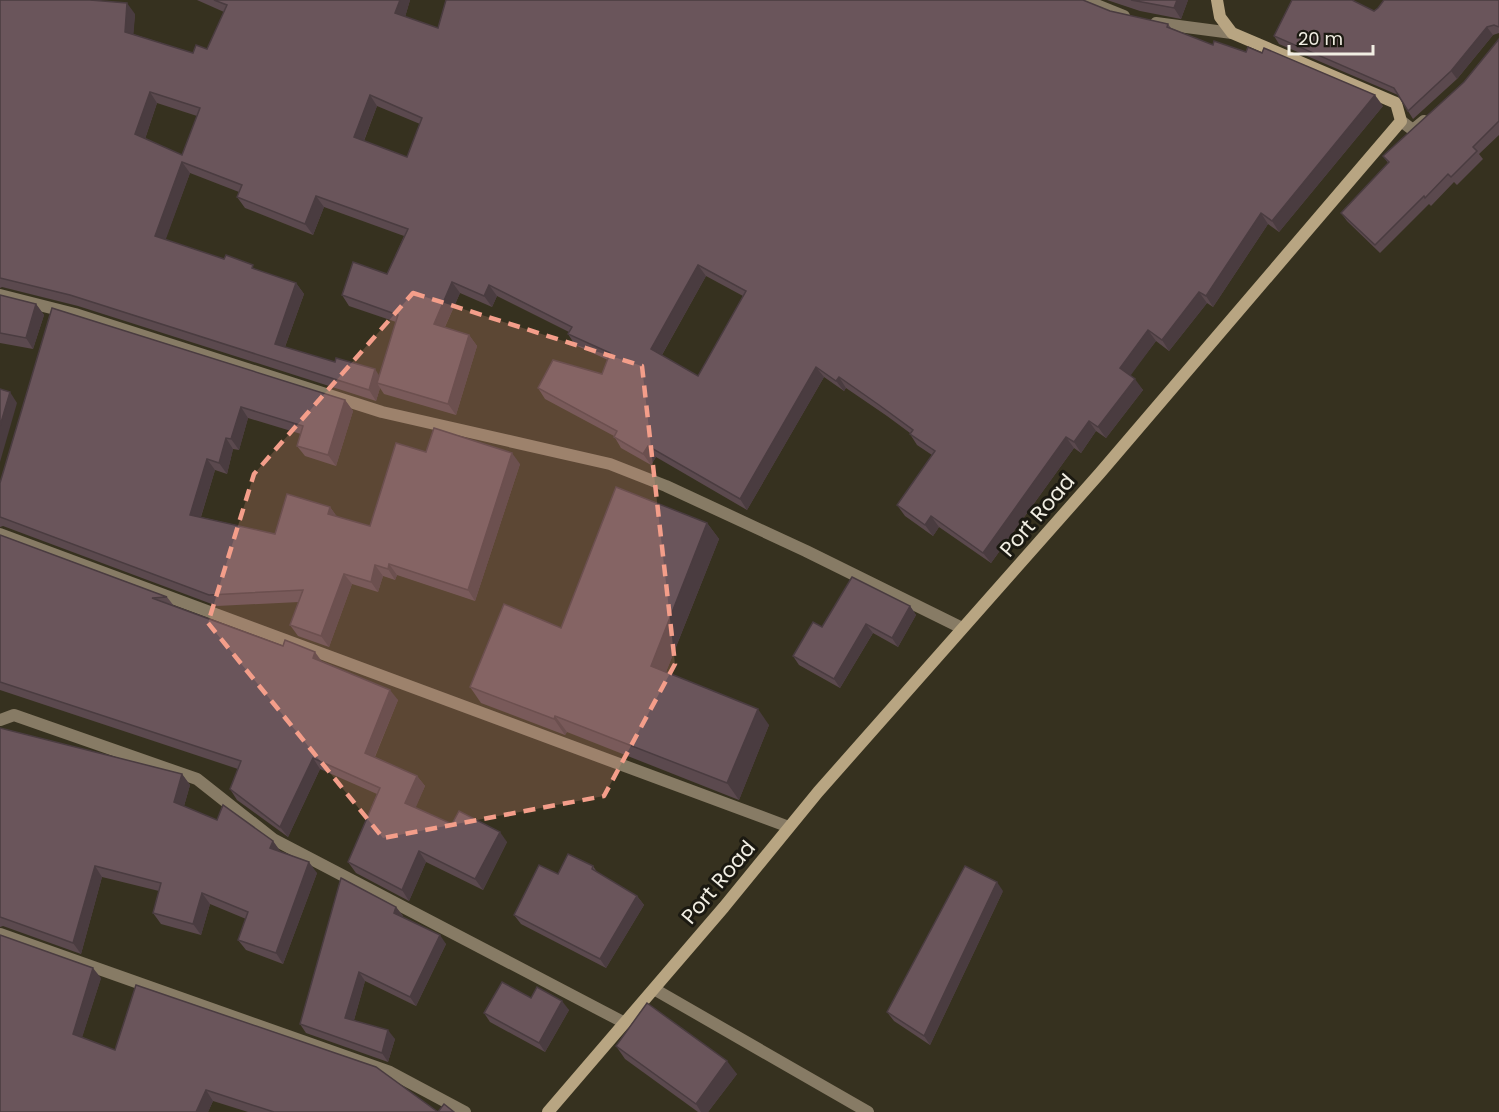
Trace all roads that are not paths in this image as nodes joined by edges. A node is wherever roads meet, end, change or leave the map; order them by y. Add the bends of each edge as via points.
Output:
1 (1084, 0) edge
2 (1217, 0) edge
3 (1232, 33) junction
4 (1430, 115) edge
5 (1401, 121) junction
6 (0, 295) edge
7 (0, 534) edge
8 (962, 628) junction
9 (0, 720) edge
10 (789, 827) junction
11 (0, 934) edge
12 (654, 989) junction
13 (625, 1023) junction
14 (465, 1112) edge
15 (548, 1112) edge
16 (868, 1112) edge

1 - 3 street via 1118,15 1174,27
2 - 3 main road via 1220,18
3 - 5 main road via 1396,103
4 - 5 street via 1413,130
5 - 8 main road, Port Road
6 - 8 street via 382,412 610,464 806,551
7 - 10 street
8 - 10 main road, Port Road
9 - 13 street via 14,715 198,779 273,839
10 - 12 main road, Port Road
11 - 14 street via 380,1068
12 - 13 main road, Port Road
12 - 16 street
13 - 15 main road, Port Road

